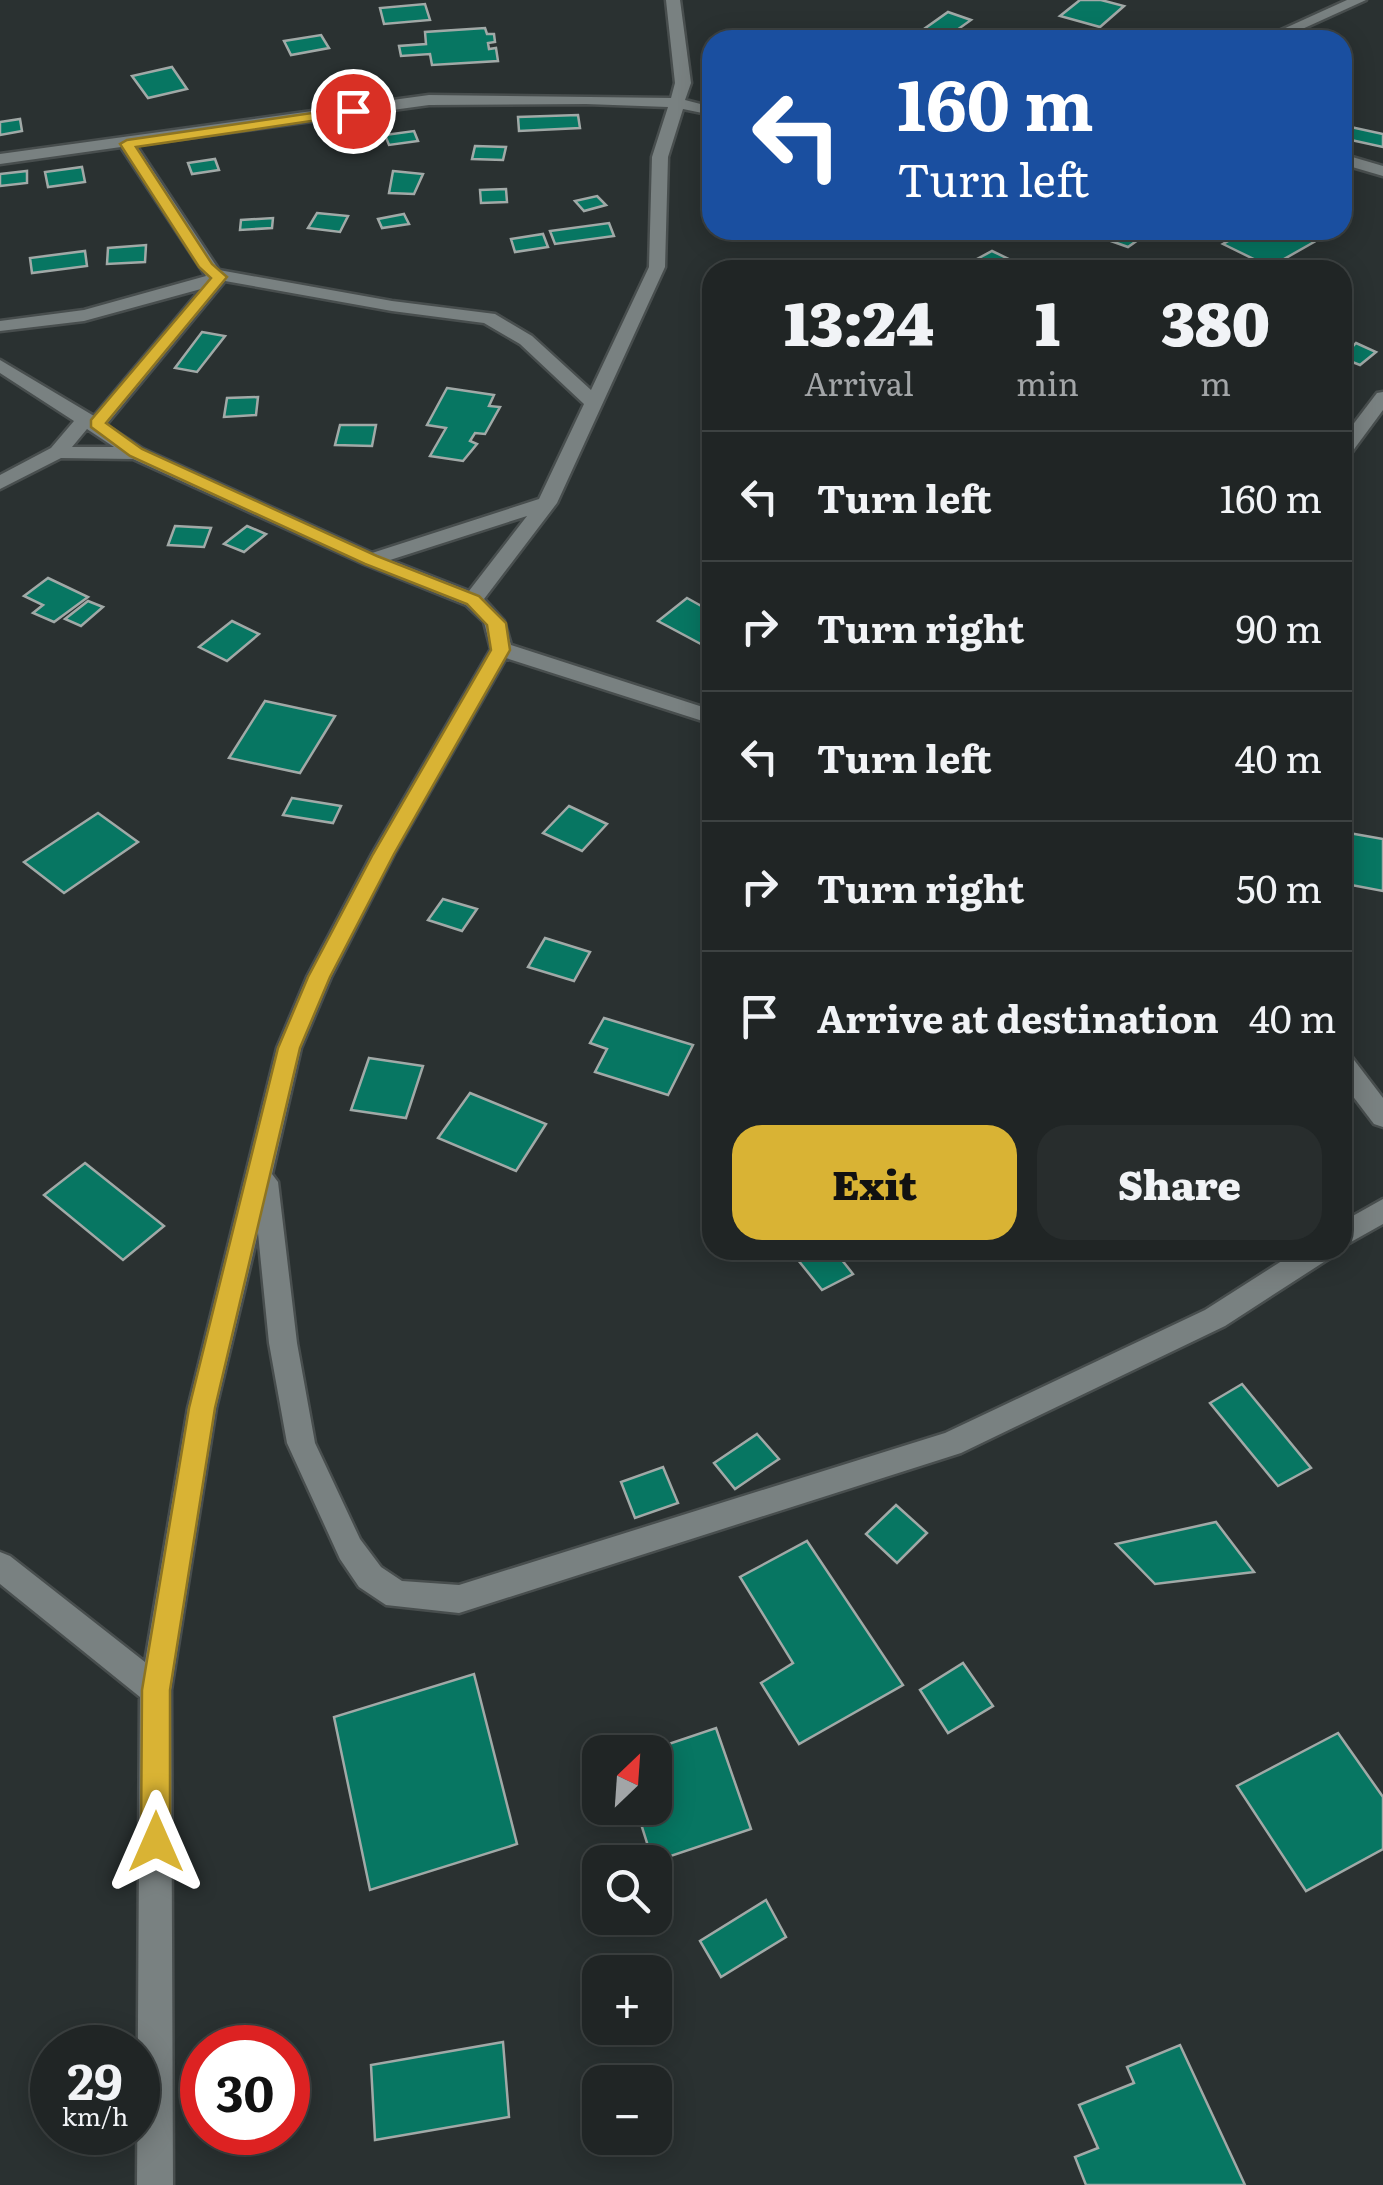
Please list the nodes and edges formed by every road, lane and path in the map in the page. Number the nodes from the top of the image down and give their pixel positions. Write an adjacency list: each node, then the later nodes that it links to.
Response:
1 (673, 0): 4 (street)
2 (1358, 0): 3 (street)
3 (1300, 30)
4 (676, 104): 5 (street); 6 (street); 14 (street)
5 (702, 109)
6 (127, 144): 7 (street); 10 (street)
7 (0, 159)
8 (1352, 162): 9 (street)
9 (1383, 172)
10 (220, 277): 11 (street); 14 (street); 15 (street)
11 (0, 326)
12 (0, 365): 15 (street)
13 (1383, 397): 16 (street)
14 (592, 401): 20 (street)
15 (91, 421): 17 (street); 18 (street)
16 (1352, 439)
17 (58, 452): 18 (street); 19 (street)
18 (136, 452): 21 (street)
19 (0, 483)
20 (548, 503): 21 (street); 22 (street)
21 (371, 560): 22 (street)
22 (473, 600): 23 (street)
23 (500, 650): 24 (street); 27 (street)
24 (702, 714)
25 (1352, 1076): 26 (street)
26 (1383, 1117)
27 (262, 1162): 30 (street); 32 (street)
28 (1383, 1210): 29 (street)
29 (1352, 1230)
30 (1305, 1260)
31 (0, 1566): 32 (street)
32 (156, 1690): 33 (street)
33 (155, 2185)

